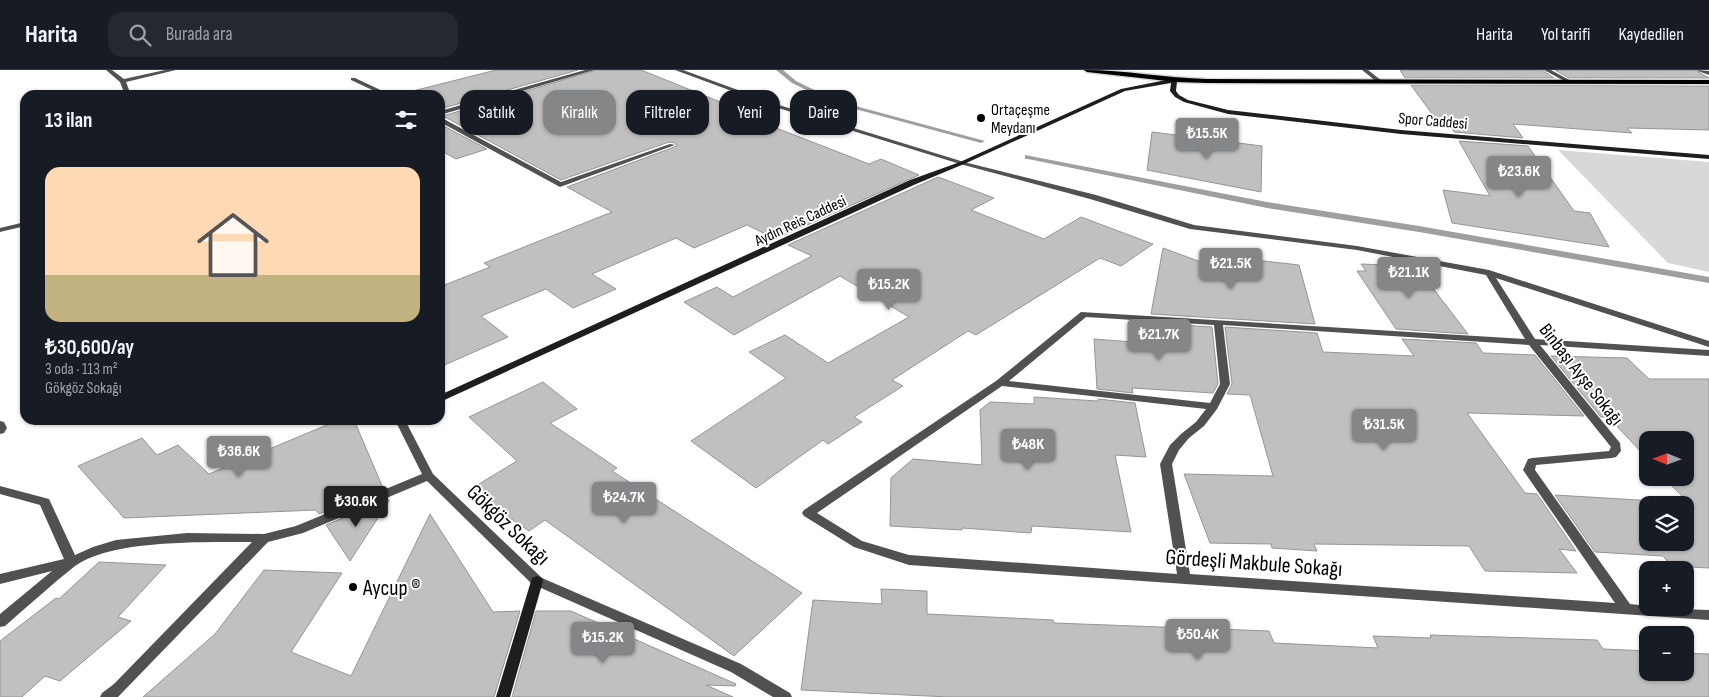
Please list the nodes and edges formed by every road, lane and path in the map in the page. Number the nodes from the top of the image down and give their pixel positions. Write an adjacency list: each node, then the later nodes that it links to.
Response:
1 (109, 70): 12 (street)
2 (173, 70): 12 (street)
3 (591, 70): 18 (street)
4 (678, 70): 22 (street)
5 (1087, 70): 11 (main road)
6 (1365, 70): 13 (street)
7 (1547, 70): 14 (street)
8 (1700, 70): 9 (street)
9 (1709, 73)
10 (353, 79): 17 (street)
11 (1176, 80): 13 (main road); 21 (street, Spor Caddesi); 22 (street, Aydın Reis Caddesi)
12 (123, 81): 16 (street)
13 (1378, 81): 14 (main road)
14 (1570, 82): 15 (main road)
15 (1709, 82)
16 (126, 90)
17 (377, 90)
18 (445, 113)
19 (445, 122): 20 (street)
20 (672, 145)
21 (1709, 157)
22 (962, 163): 25 (street); 31 (street, Aydın Reis Caddesi)
23 (20, 225): 24 (street)
24 (0, 230)
25 (1489, 273): 27 (street, Binbaşı Ayşe Sokağı); 28 (street)
26 (1218, 322): 27 (street); 30 (street); 32 (street)
27 (1532, 342): 29 (street); 43 (street, Binbaşı Ayşe Sokağı)
28 (1709, 344)
29 (1709, 353)
30 (1000, 383): 32 (street); 41 (street, Gördeşli Makbule Sokağı)
31 (445, 397)
32 (1213, 407): 41 (street)
33 (0, 424): 35 (street)
34 (403, 425): 36 (street, Gökgöz Sokağı)
35 (0, 431)
36 (429, 476): 38 (street); 42 (street, Gökgöz Sokağı)
37 (0, 490): 39 (street)
38 (264, 538): 39 (street); 46 (street)
39 (72, 562): 40 (street); 45 (street)
40 (0, 579)
41 (1184, 579): 43 (street, Gördeşli Makbule Sokağı)
42 (536, 581): 47 (street); 48 (street, Gökgöz Sokağı)
43 (1626, 609): 44 (street, Gördeşli Makbule Sokağı)
44 (1709, 615)
45 (0, 622)
46 (107, 697)
47 (504, 697)
48 (785, 697)

